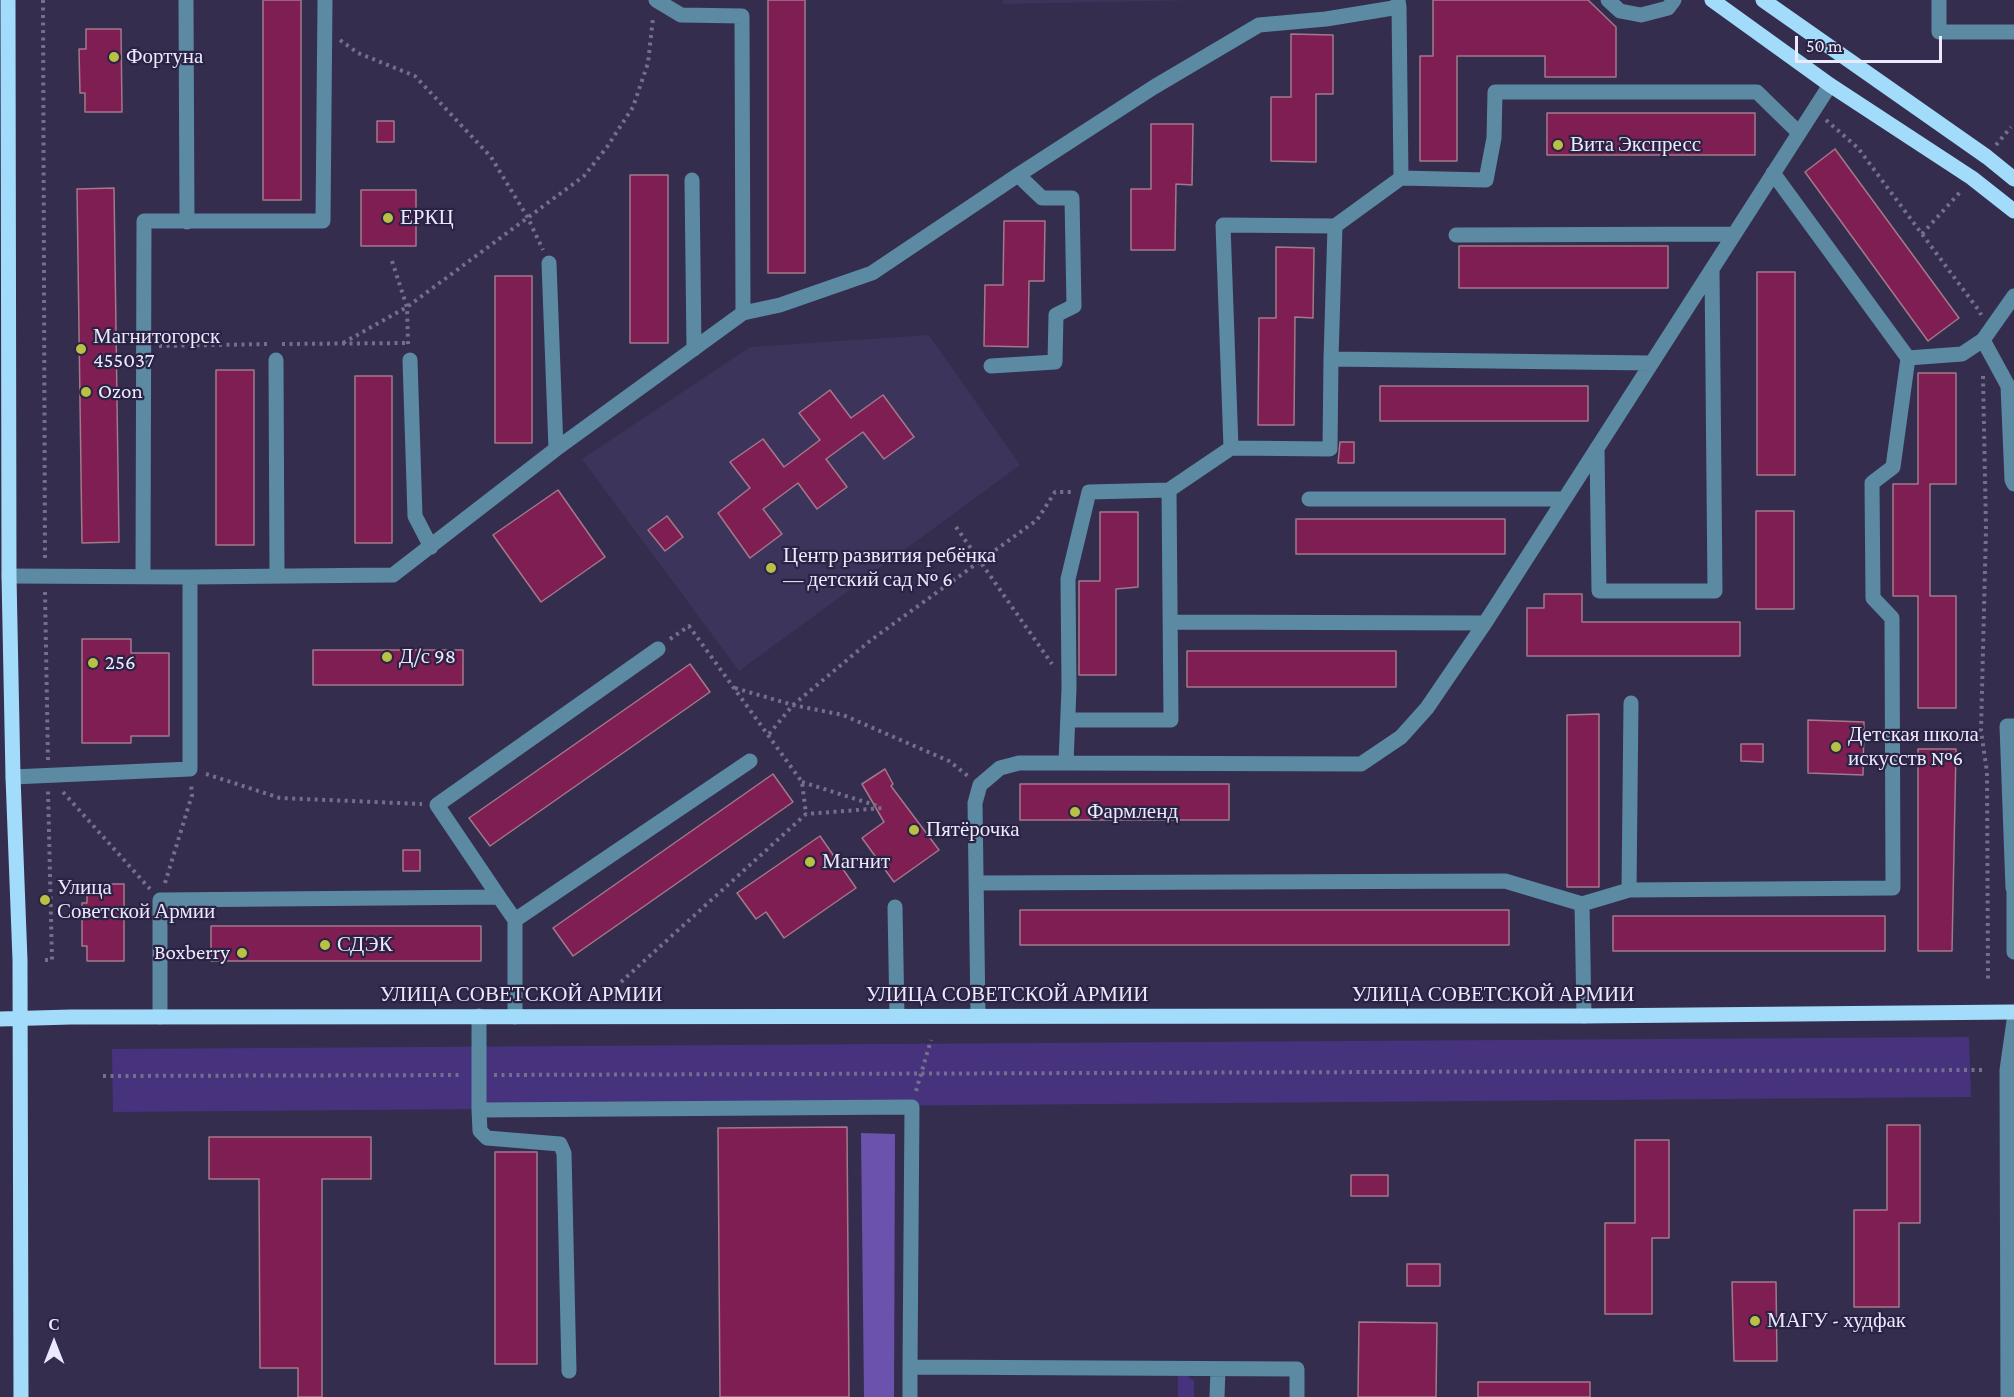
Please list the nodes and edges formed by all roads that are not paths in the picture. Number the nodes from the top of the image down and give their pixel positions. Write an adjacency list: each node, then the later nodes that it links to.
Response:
1 (8, 0): 45 (main road)
2 (186, 0): 20 (lane)
3 (325, 0): 20 (lane)
4 (656, 0): 27 (lane)
5 (1608, 0): 6 (lane)
6 (1674, 0)
7 (1712, 0): 12 (main road)
8 (1763, 0): 17 (main road)
9 (1939, 0): 11 (lane)
10 (1398, 3): 15 (lane); 16 (lane)
11 (2014, 32)
12 (1830, 85): 13 (lane); 19 (main road)
13 (1799, 133): 14 (lane); 16 (lane)
14 (1773, 173): 22 (lane); 30 (lane)
15 (1018, 175): 27 (lane); 35 (lane)
16 (1401, 178): 21 (lane)
17 (2014, 178)
18 (692, 180): 29 (lane)
19 (2014, 212)
20 (187, 222): 46 (lane)
21 (1335, 226): 31 (lane); 36 (lane)
22 (1734, 234): 23 (lane); 25 (lane)
23 (1456, 235)
24 (549, 263): 38 (lane)
25 (1712, 269): 34 (lane); 37 (lane)
26 (2014, 296): 28 (lane)
27 (743, 313): 29 (lane)
28 (1983, 340): 30 (lane); 39 (lane)
29 (694, 349): 38 (lane)
30 (1908, 358): 59 (lane)
31 (1331, 359): 34 (lane); 36 (lane)
32 (276, 360): 44 (lane)
33 (410, 360): 43 (lane)
34 (1651, 363): 37 (lane)
35 (991, 366)
36 (1231, 448): 40 (lane)
37 (1597, 448): 42 (lane)
38 (556, 449): 43 (lane)
39 (2014, 483)
40 (1169, 490): 48 (lane); 52 (lane)
41 (1309, 499): 42 (lane)
42 (1564, 499): 49 (lane)
43 (431, 547): 44 (lane)
44 (277, 575): 47 (lane)
45 (9, 576): 46 (lane); 56 (main road)
46 (143, 576): 47 (lane)
47 (190, 577): 56 (lane)
48 (1171, 622): 49 (lane); 52 (lane)
49 (1485, 623): 55 (lane)
50 (658, 649): 60 (lane)
51 (1631, 703): 59 (lane)
52 (1069, 720): 55 (lane)
53 (2014, 726): 58 (lane)
54 (750, 761): 63 (lane)
55 (1066, 763): 57 (lane)
56 (13, 777): 72 (main road)
57 (977, 883): 61 (lane); 68 (lane)
58 (2013, 888): 64 (lane)
59 (1629, 890): 61 (lane)
60 (499, 897): 63 (lane); 70 (lane)
61 (1582, 904): 69 (lane)
62 (895, 907): 67 (lane)
63 (514, 920): 71 (lane)
64 (2014, 952)
65 (2014, 1012): 69 (main road, УЛИЦА СОВЕТСКОЙ АРМИИ)
66 (479, 1016): 70 (main road, УЛИЦА СОВЕТСКОЙ АРМИИ); 71 (main road, УЛИЦА СОВЕТСКОЙ АРМИИ); 75 (lane)
67 (897, 1016): 68 (main road, УЛИЦА СОВЕТСКОЙ АРМИИ); 71 (main road, УЛИЦА СОВЕТСКОЙ АРМИИ)
68 (978, 1016): 69 (main road, УЛИЦА СОВЕТСКОЙ АРМИИ)
69 (1584, 1016)
70 (159, 1017): 72 (main road, УЛИЦА СОВЕТСКОЙ АРМИИ)
71 (514, 1017)
72 (20, 1018): 73 (main road, УЛИЦА СОВЕТСКОЙ АРМИИ); 79 (main road)
73 (0, 1019)
74 (2014, 1021): 83 (lane)
75 (480, 1110): 76 (lane); 78 (lane)
76 (910, 1367): 77 (lane); 80 (lane)
77 (1218, 1369): 81 (lane); 82 (lane)
78 (569, 1371)
79 (21, 1397)
80 (910, 1397)
81 (1217, 1397)
82 (1297, 1397)
83 (2008, 1397)

